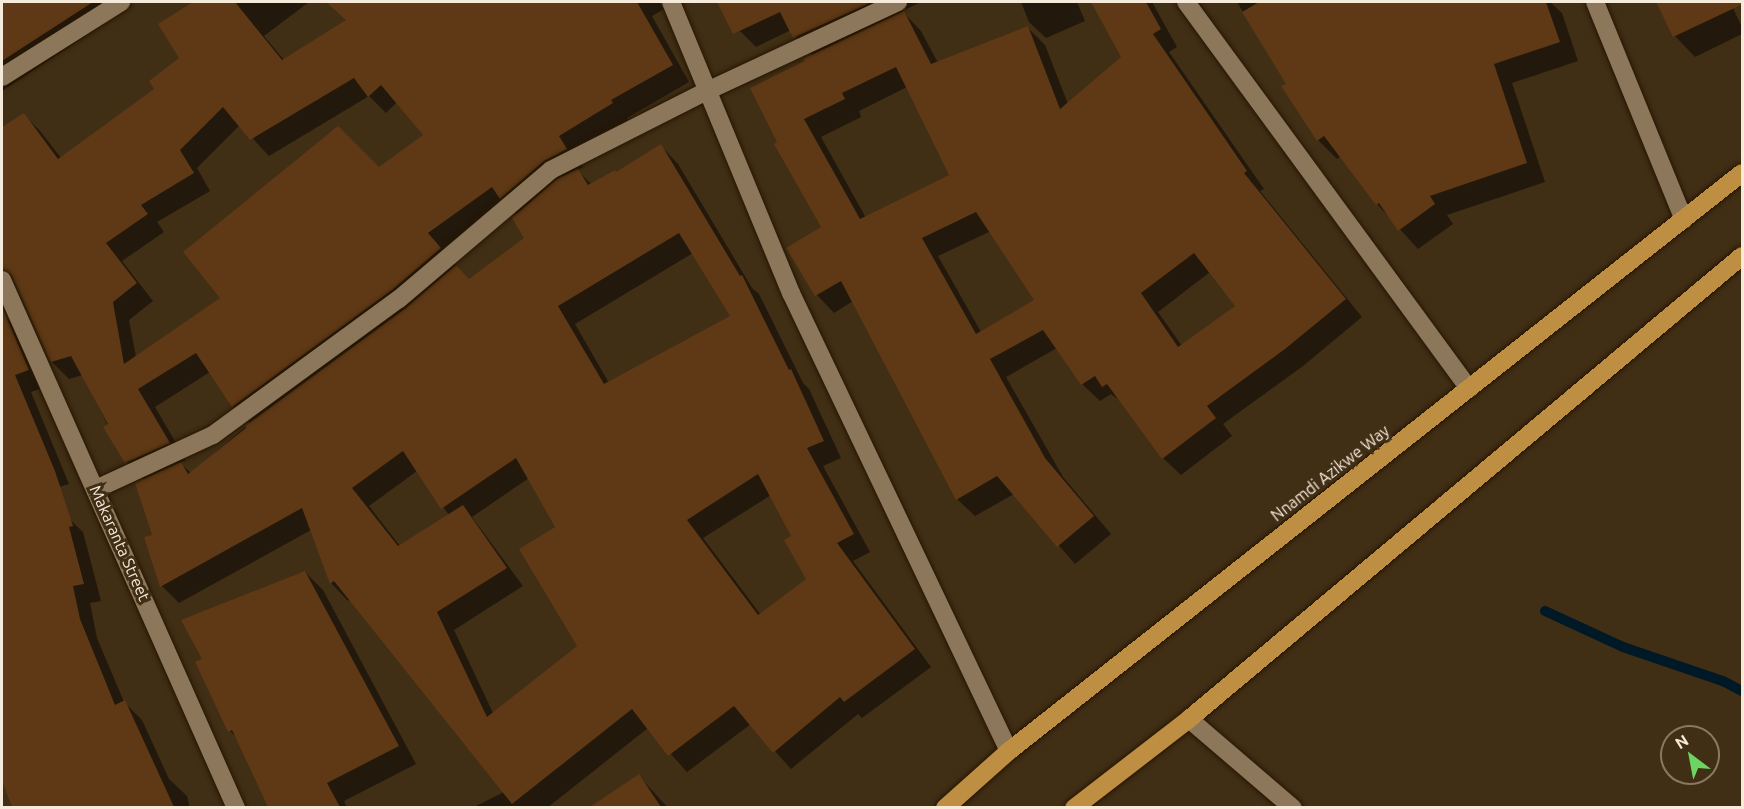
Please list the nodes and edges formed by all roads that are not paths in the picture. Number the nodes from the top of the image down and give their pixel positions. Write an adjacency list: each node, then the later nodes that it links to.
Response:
1 (121, 2): 6 (street)
2 (671, 2): 7 (street)
3 (898, 2): 7 (street)
4 (1186, 2): 12 (street)
5 (1594, 2): 9 (street)
6 (2, 77)
7 (707, 91): 13 (street); 15 (street)
8 (1743, 173): 9 (highway, Nnamdi Azikwe Way)
9 (1684, 220): 12 (highway, Nnamdi Azikwe Way)
10 (1743, 256): 14 (highway)
11 (2, 280): 13 (street, Makaranta Street)
12 (1468, 388): 15 (highway, Nnamdi Azikwe Way)
13 (96, 489): 16 (street, Makaranta Street)
14 (1189, 719): 18 (highway); 19 (street)
15 (1009, 751): 17 (highway, Nnamdi Azikwe Way)
16 (236, 807)
17 (945, 807)
18 (1074, 807)
19 (1293, 807)

